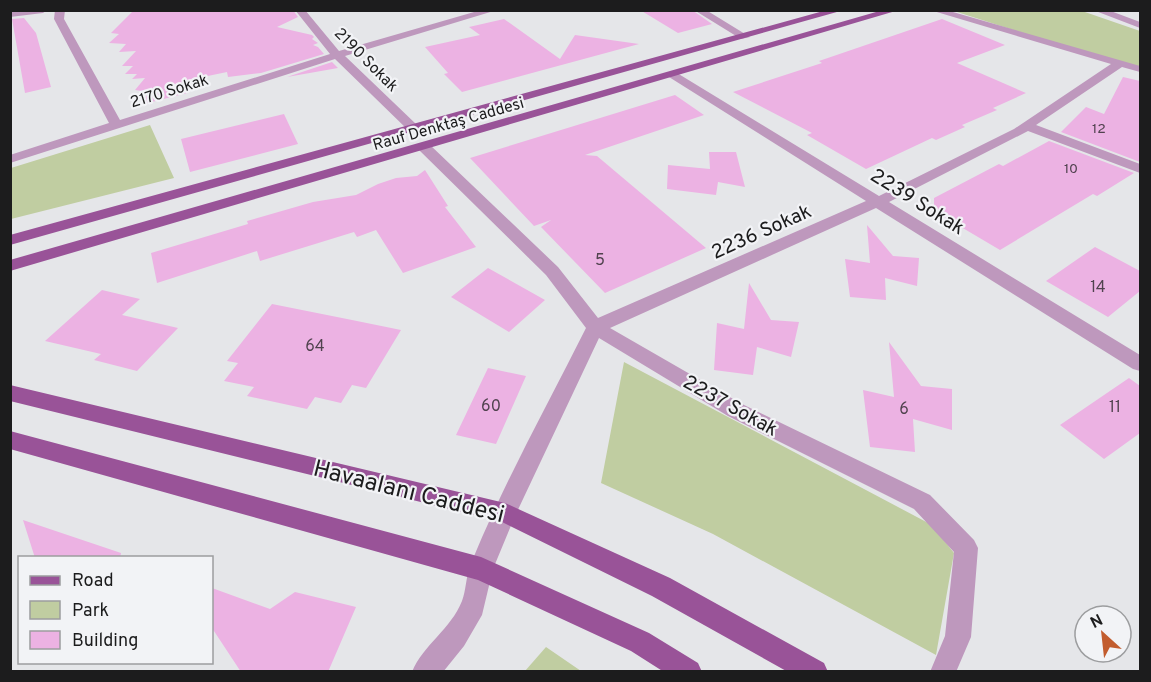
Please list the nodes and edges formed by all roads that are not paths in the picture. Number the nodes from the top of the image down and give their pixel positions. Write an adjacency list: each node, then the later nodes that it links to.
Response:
1 (43, 10): 10 (street)
2 (60, 10): 17 (street)
3 (299, 10): 13 (street, 2190 Sokak)
4 (493, 10): 13 (street, 2170 Sokak)
5 (698, 10): 12 (street)
6 (840, 10): 12 (main road, Rauf Denktaş Caddesi)
7 (896, 10): 16 (main road, Rauf Denktaş Caddesi)
8 (934, 10): 14 (street)
9 (1097, 10): 11 (street)
10 (10, 14)
11 (1140, 25)
12 (745, 37): 19 (main road, Rauf Denktaş Caddesi)
13 (338, 55): 17 (street, 2170 Sokak); 19 (street, 2190 Sokak)
14 (1119, 64): 15 (street); 18 (street, 2236 Sokak)
15 (1140, 69)
16 (673, 75): 20 (main road, Rauf Denktaş Caddesi); 23 (street, 2239 Sokak)
17 (116, 124): 21 (street, 2170 Sokak)
18 (1027, 126): 22 (street); 23 (street, 2236 Sokak)
19 (413, 128): 24 (main road, Rauf Denktaş Caddesi)
20 (424, 147): 25 (main road, Rauf Denktaş Caddesi); 26 (street, 2237 Sokak)
21 (10, 159)
22 (1140, 169)
23 (879, 201): 26 (street, 2236 Sokak); 27 (street, 2239 Sokak)
24 (10, 240)
25 (10, 266)
26 (595, 327): 30 (street); 35 (street, 2237 Sokak)
27 (1140, 364)
28 (10, 393): 30 (main road, Havaalanı Caddesi)
29 (10, 440): 31 (main road)
30 (505, 513): 31 (street); 34 (main road, Havaalanı Caddesi)
31 (481, 569): 32 (street); 33 (main road)
32 (425, 672)
33 (690, 672)
34 (815, 672)
35 (943, 672)

